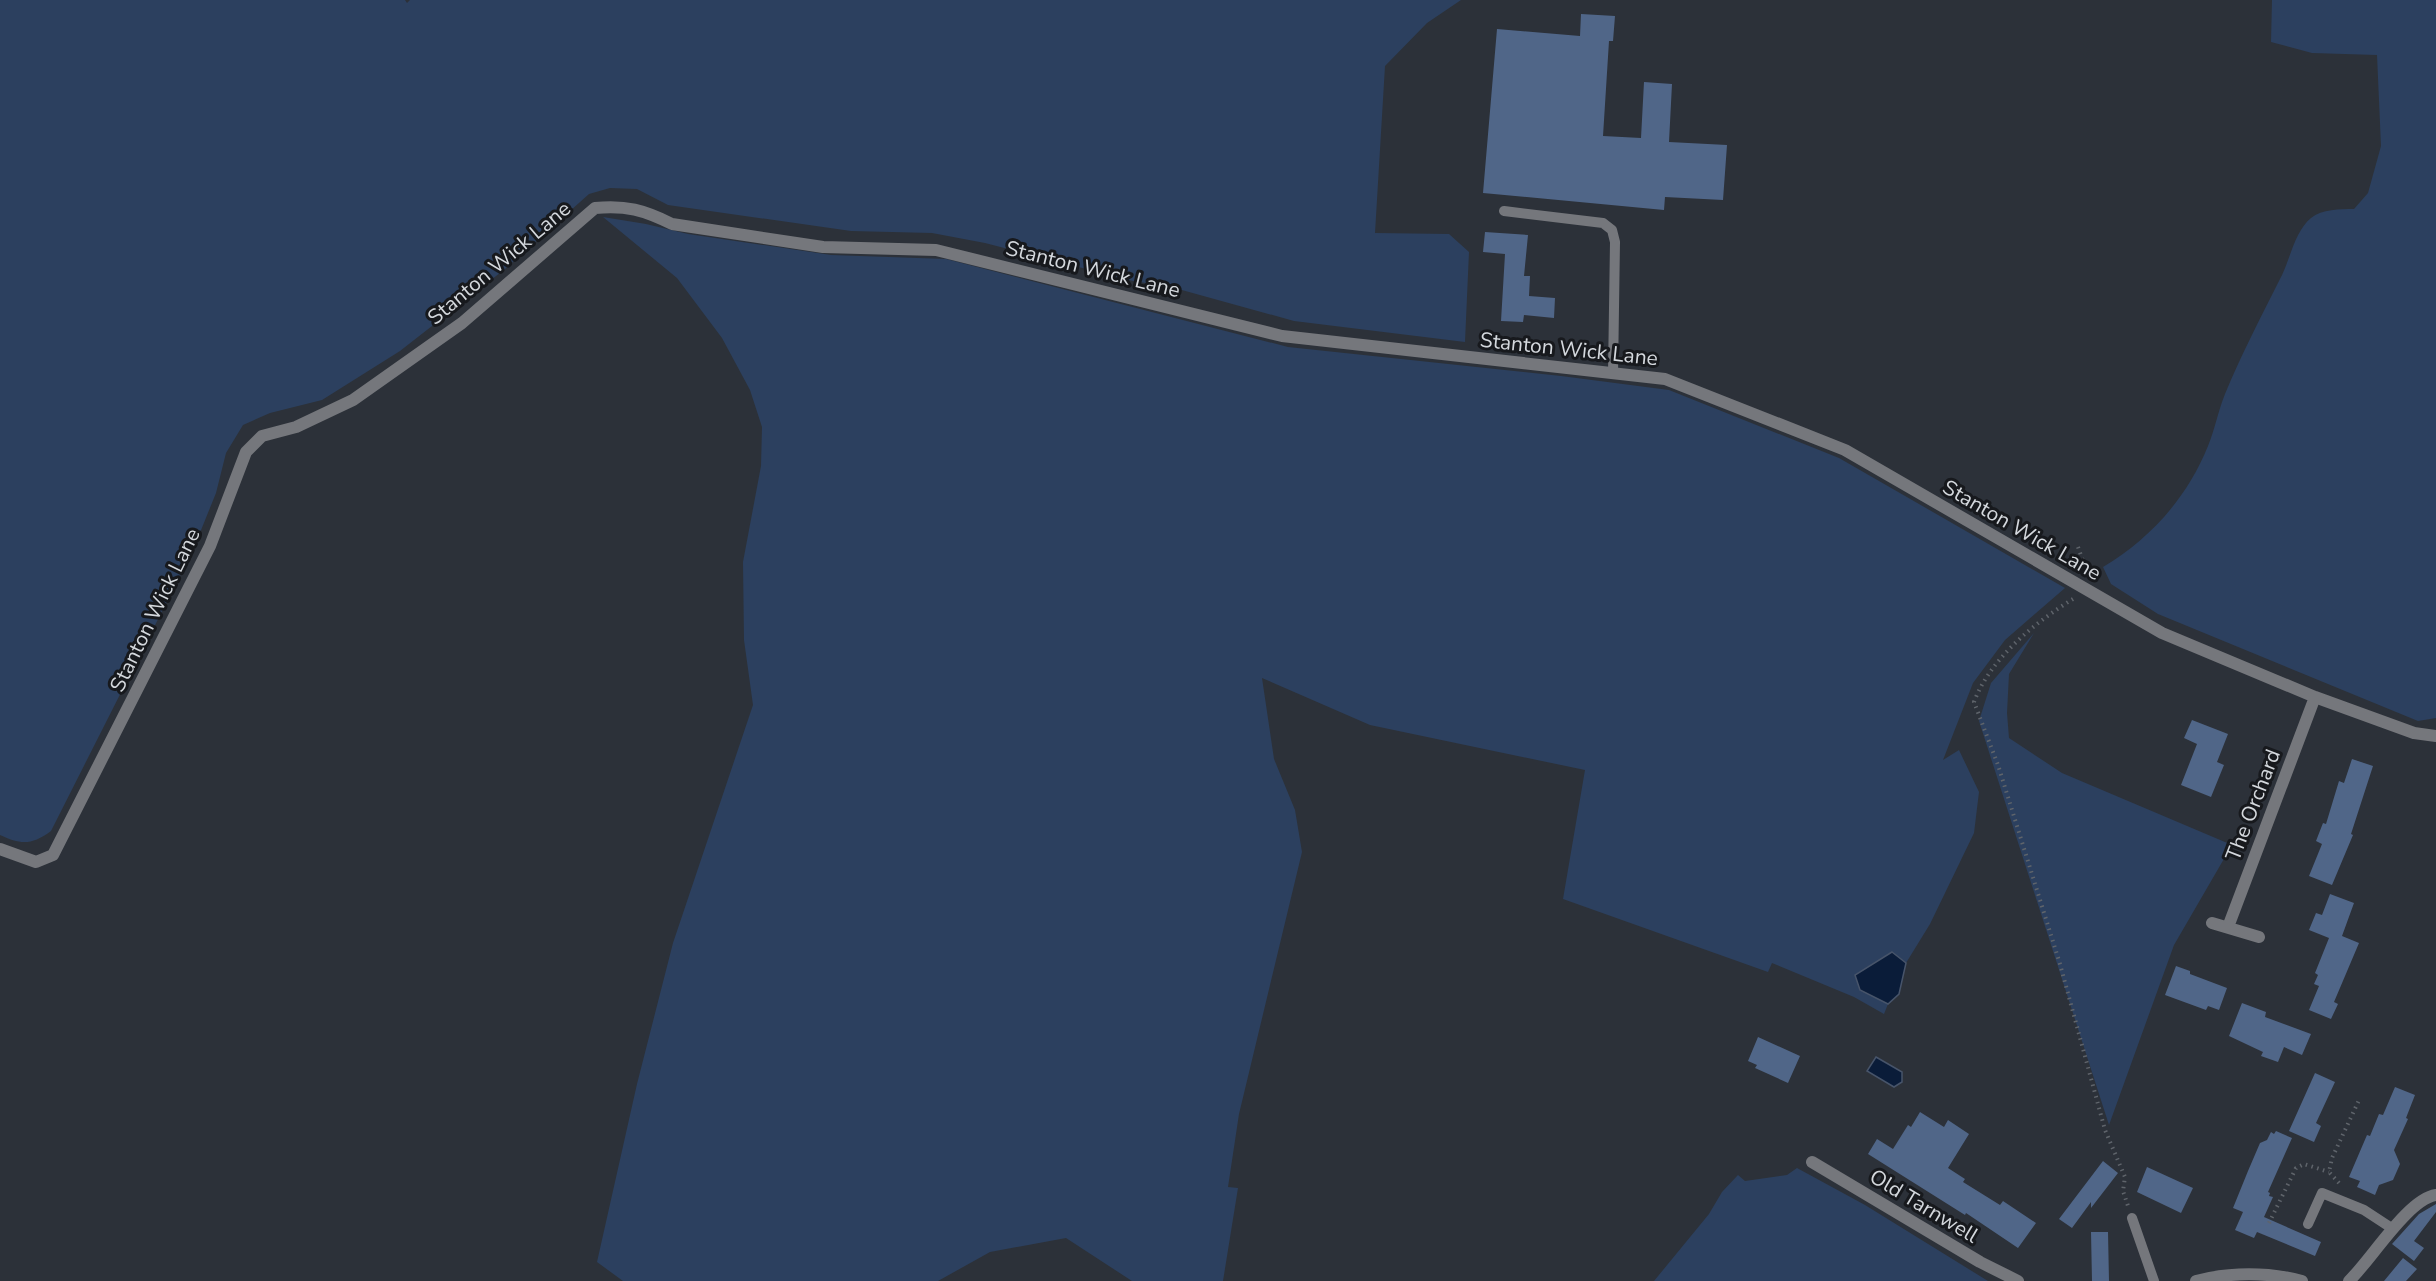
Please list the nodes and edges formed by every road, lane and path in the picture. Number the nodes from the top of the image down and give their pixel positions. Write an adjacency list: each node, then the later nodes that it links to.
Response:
1 (1504, 211): 2 (lane)
2 (1613, 374): 3 (street, Stanton Wick Lane); 6 (street, Stanton Wick Lane)
3 (2089, 591): 4 (street, Stanton Wick Lane); 15 (path)
4 (2315, 697): 5 (street, Stanton Wick Lane); 8 (street, The Orchard)
5 (2436, 736)
6 (0, 849)
7 (2212, 923): 8 (street)
8 (2228, 927): 9 (street)
9 (2259, 937)
10 (2360, 1098): 12 (path)
11 (1812, 1162): 19 (street, Old Tarnwell)
12 (2330, 1172): 13 (path); 16 (path)
13 (2343, 1187)
14 (2436, 1195): 18 (street)
15 (2132, 1218): 20 (lane)
16 (2269, 1223)
17 (2308, 1224): 18 (lane)
18 (2393, 1229): 23 (street)
19 (2018, 1281)
20 (2154, 1281)
21 (2196, 1281): 22 (street)
22 (2302, 1281)
23 (2349, 1281)

